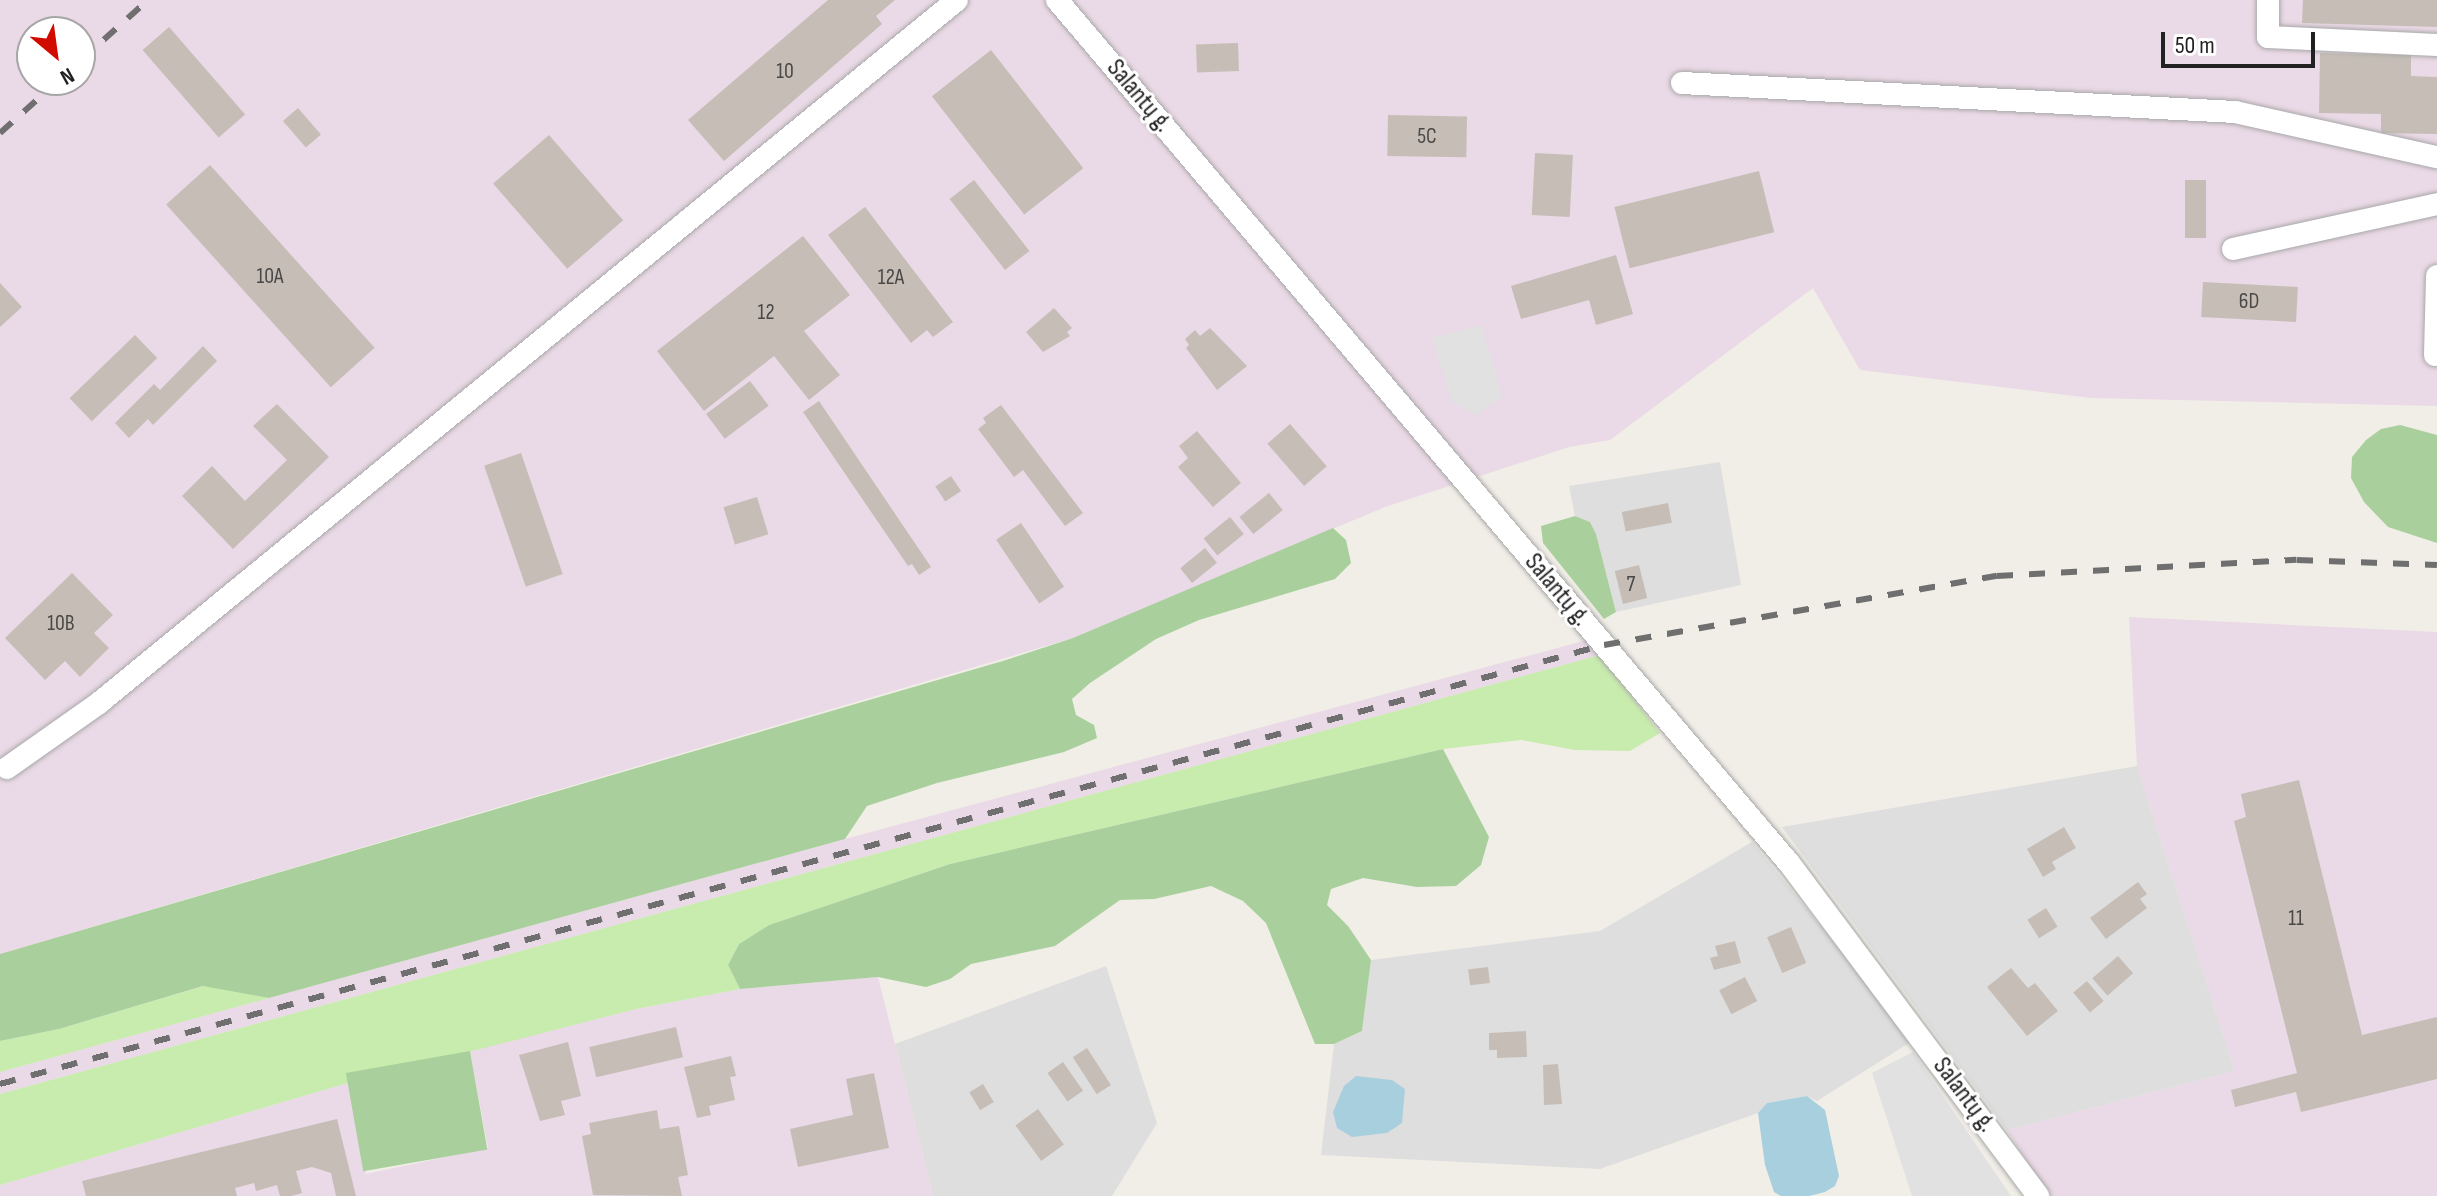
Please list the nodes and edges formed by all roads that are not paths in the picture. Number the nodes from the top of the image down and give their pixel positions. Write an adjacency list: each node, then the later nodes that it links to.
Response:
1 (957, 0): 11 (street)
2 (1057, 0): 12 (street, Salantų g.)
3 (2268, 0): 4 (street)
4 (2437, 45)
5 (1682, 83): 6 (street)
6 (2437, 157)
7 (2437, 204): 8 (street)
8 (2233, 249)
9 (2437, 276): 10 (street)
10 (2435, 355)
11 (7, 768)
12 (2038, 1196)

